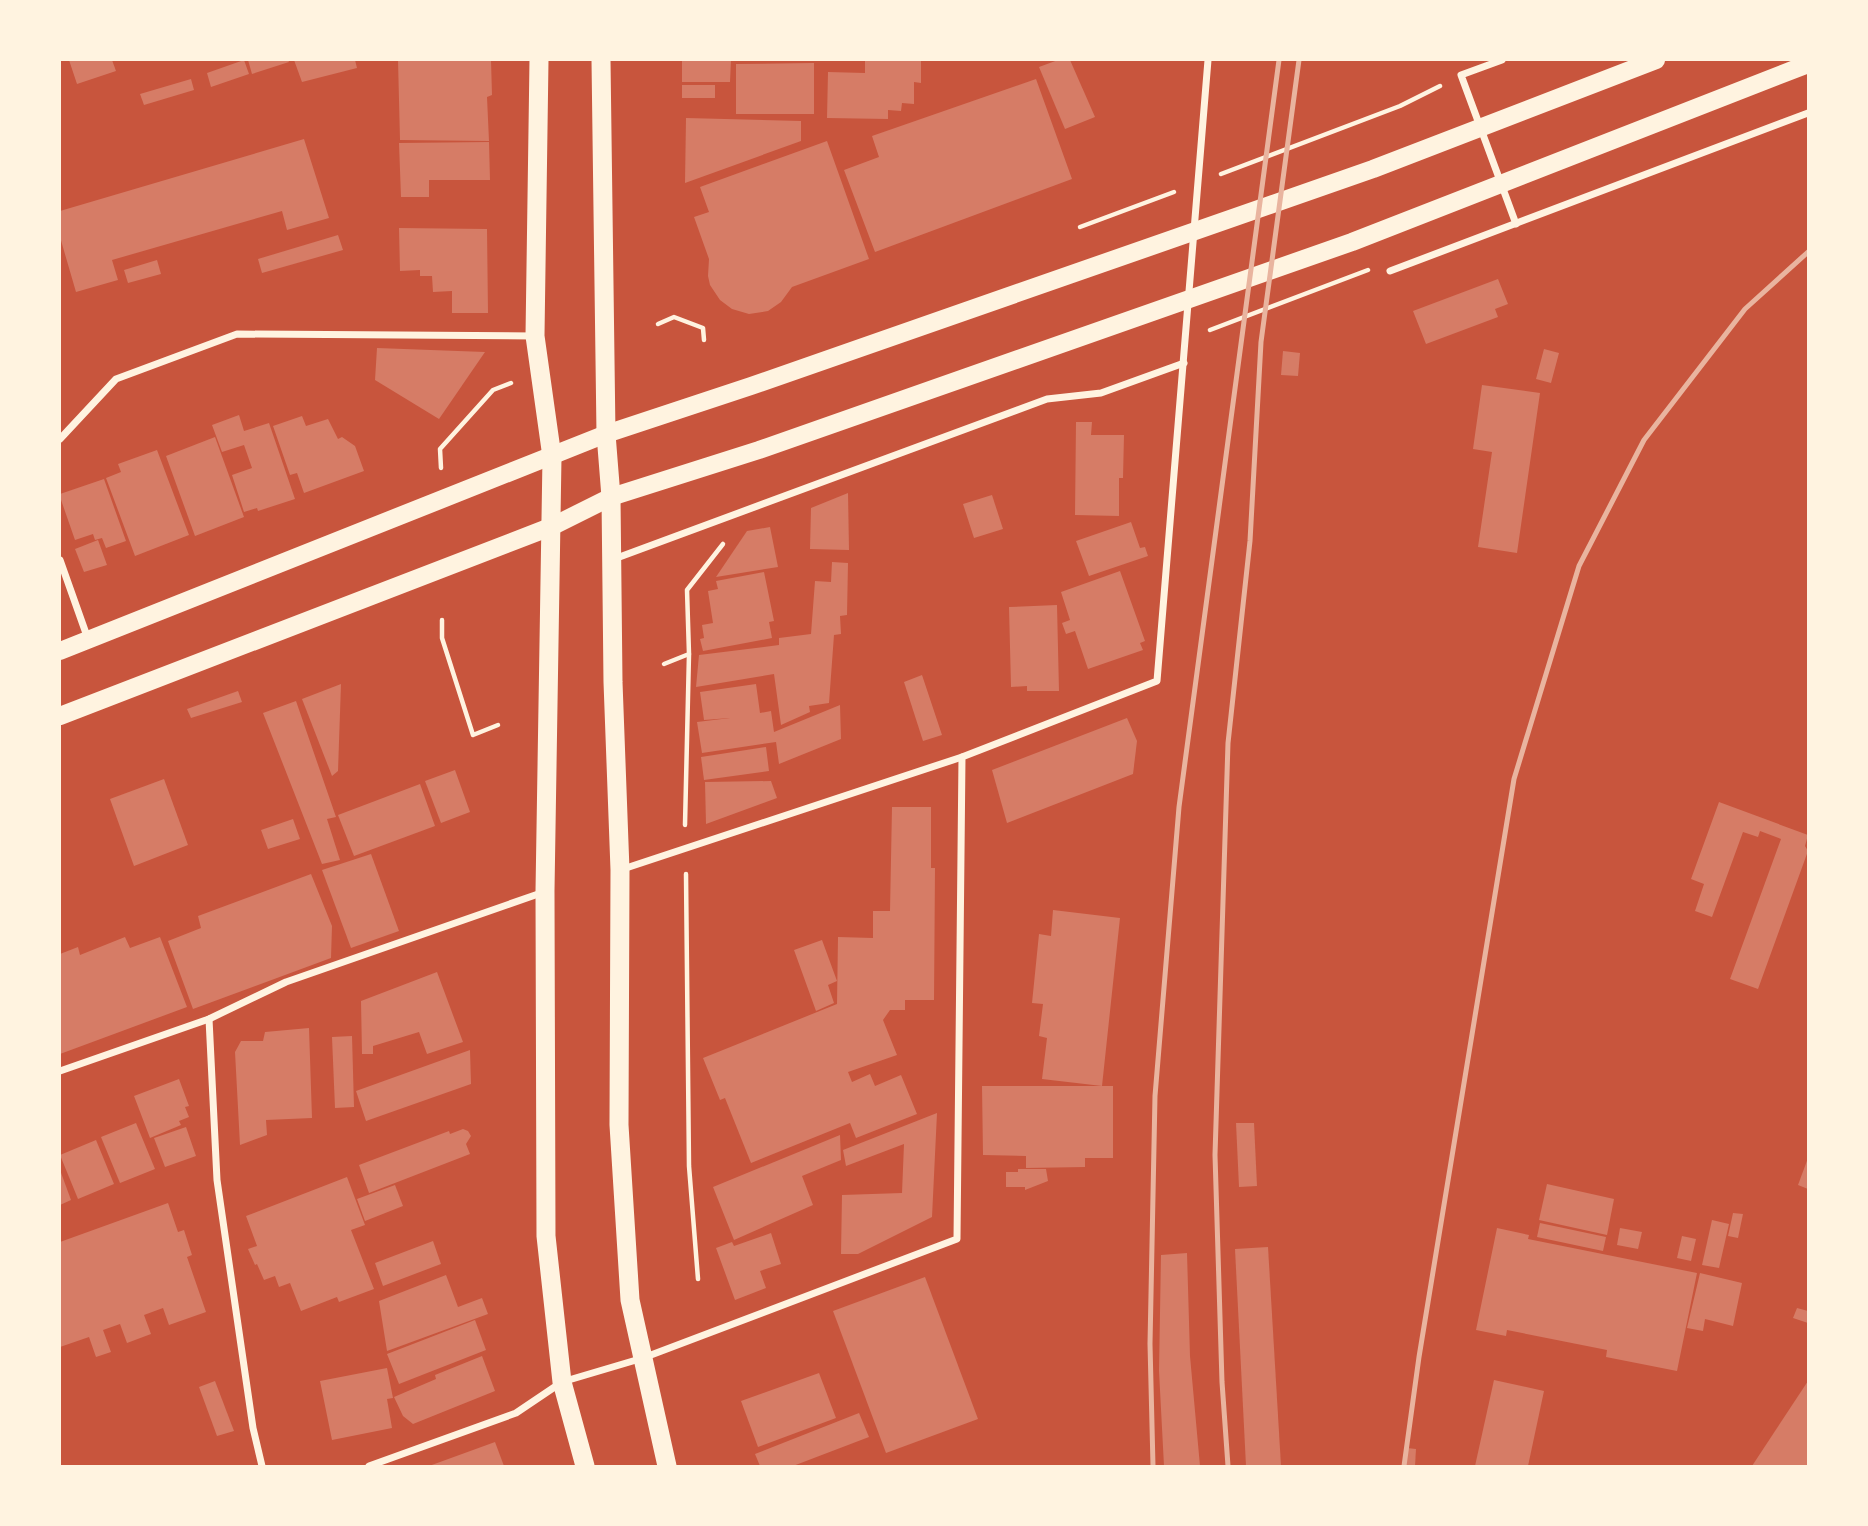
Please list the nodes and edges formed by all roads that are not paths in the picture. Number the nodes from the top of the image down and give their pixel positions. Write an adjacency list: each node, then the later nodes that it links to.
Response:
1 (539, 60): 10 (highway)
2 (601, 60): 12 (highway)
3 (1209, 60): 11 (street)
4 (1502, 60): 8 (street)
5 (1656, 60): 12 (main road)
6 (1808, 64): 15 (main road)
7 (1808, 113): 8 (street)
8 (1516, 224): 9 (street)
9 (1390, 271)
10 (535, 336): 13 (street); 14 (highway)
11 (1184, 363): 18 (street); 22 (street)
12 (606, 434): 14 (main road); 15 (highway)
13 (60, 439)
14 (552, 457): 16 (highway); 19 (main road)
15 (611, 497): 16 (main road); 18 (highway)
16 (552, 526): 21 (main road); 24 (highway)
17 (60, 560): 19 (street)
18 (612, 560): 23 (highway)
19 (89, 639): 20 (main road)
20 (60, 651)
21 (60, 716)
22 (962, 757): 23 (street); 27 (street)
23 (620, 870): 27 (highway)
24 (545, 891): 25 (street); 28 (highway)
25 (209, 1019): 26 (street); 29 (street)
26 (60, 1071)
27 (643, 1358): 28 (street); 32 (highway)
28 (562, 1382): 30 (street); 31 (highway)
29 (262, 1466)
30 (369, 1466)
31 (586, 1466)
32 (667, 1466)

